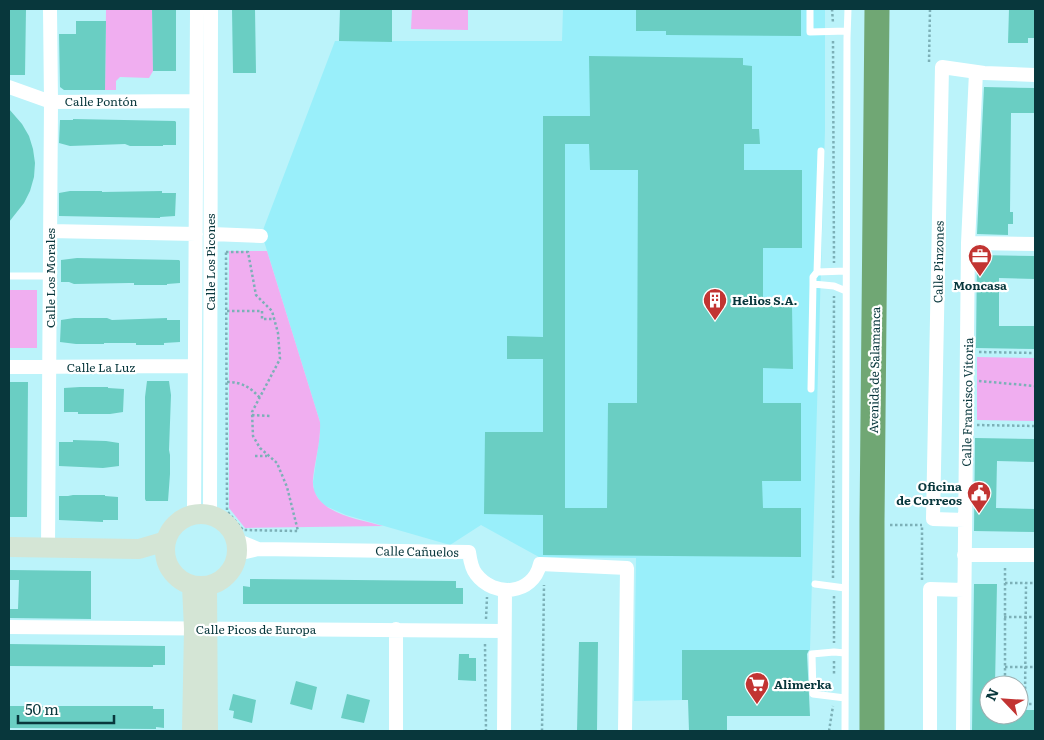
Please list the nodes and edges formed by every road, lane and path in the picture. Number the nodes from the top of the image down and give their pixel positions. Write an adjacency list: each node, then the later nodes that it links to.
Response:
1 (50, 9): 15 (street, Calle Los Morales)
2 (197, 9): 14 (street, Calle Los Picones)
3 (211, 9): 19 (street, Calle Los Picones)
4 (810, 9): 10 (lane)
5 (832, 9): 10 (path)
6 (848, 9): 9 (lane)
7 (859, 9): 94 (highway, Avenida de Salamanca)
8 (877, 9): 95 (highway, Avenida de Salamanca)
9 (847, 31): 10 (lane); 23 (lane)
10 (833, 32): 25 (path)
11 (976, 72): 12 (street, Calle Pinzones); 21 (street, Calle Francisco Vitoria); 50 (street, Calle Pinzones)
12 (1035, 75)
13 (9, 87): 15 (street, Calle Pontón)
14 (196, 101): 15 (street, Calle Pontón); 18 (street, Calle Los Picones)
15 (52, 102): 17 (street, Calle Los Morales)
16 (821, 151): 24 (lane)
17 (50, 231): 18 (street); 27 (street, Calle Los Morales)
18 (196, 234): 35 (street, Calle Los Picones)
19 (211, 234): 20 (street); 49 (street, Calle Los Picones)
20 (260, 236)
21 (968, 243): 22 (street); 33 (street, Calle Francisco Vitoria)
22 (1035, 244)
23 (846, 271): 25 (lane); 30 (lane)
24 (817, 272): 25 (lane); 28 (lane)
25 (834, 272)
26 (9, 276): 27 (lane)
27 (50, 276): 37 (street, Calle Los Morales)
28 (813, 284): 29 (lane); 41 (lane)
29 (834, 286): 30 (lane); 67 (path)
30 (846, 291): 68 (lane)
31 (227, 312): 32 (path); 32 (path); 39 (path)
32 (274, 319): 42 (path)
33 (968, 351): 34 (path); 38 (street, Calle Francisco Vitoria)
34 (1035, 353)
35 (194, 366): 37 (street, Calle La Luz); 49 (street, Calle Los Picones)
36 (9, 367): 37 (street, Calle La Luz)
37 (50, 367): 55 (street, Calle Los Morales)
38 (967, 379): 40 (path); 45 (street, Calle Francisco Vitoria)
39 (227, 382): 42 (path); 48 (path)
40 (1035, 386)
41 (811, 389)
42 (260, 398): 43 (path)
43 (252, 415): 44 (path); 48 (path)
44 (270, 416)
45 (966, 424): 46 (path); 50 (street, Calle Francisco Vitoria)
46 (1035, 426)
47 (255, 456): 48 (path)
48 (268, 456)
49 (202, 515): 54 (street); 56 (street)
50 (964, 520): 57 (street, Calle Francisco Vitoria)
51 (883, 525): 52 (path)
52 (931, 526)
53 (9, 547): 55 (street)
54 (237, 547): 66 (street); 70 (street, Calle Cañuelos)
55 (48, 548): 56 (street)
56 (166, 549): 66 (street)
57 (964, 555): 58 (street); 69 (street, Calle Francisco Vitoria)
58 (1035, 555)
59 (1005, 567): 62 (path)
60 (922, 582): 61 (path)
61 (930, 582)
62 (1005, 583): 63 (path); 71 (path)
63 (1026, 583): 64 (path); 72 (path)
64 (1035, 583)
65 (816, 584): 67 (lane)
66 (200, 586): 75 (street)
67 (834, 586): 68 (lane); 78 (path)
68 (845, 588): 79 (lane)
69 (964, 590): 96 (street); 97 (street, Calle Francisco Vitoria)
70 (505, 591): 77 (street); 91 (street)
71 (1004, 616): 72 (path); 80 (path)
72 (1026, 617): 73 (path); 81 (path)
73 (1035, 617)
74 (9, 627): 75 (street, Calle Picos de Europa)
75 (201, 629): 76 (street, Calle Picos de Europa); 87 (street); 88 (street)
76 (396, 629): 77 (street, Calle Picos de Europa); 89 (street)
77 (504, 631): 90 (street)
78 (834, 652): 79 (lane); 85 (path); 85 (lane)
79 (845, 653): 86 (lane)
80 (1005, 667): 81 (path); 83 (path)
81 (1025, 667): 82 (path); 84 (path)
82 (1035, 667)
83 (1005, 675)
84 (1025, 675)
85 (834, 697): 86 (lane); 92 (path)
86 (845, 698): 93 (lane)
87 (192, 731)
88 (208, 731)
89 (396, 731)
90 (504, 731)
91 (625, 731)
92 (829, 731)
93 (845, 731)
94 (857, 731)
95 (872, 731)
96 (930, 731)
97 (963, 731)

